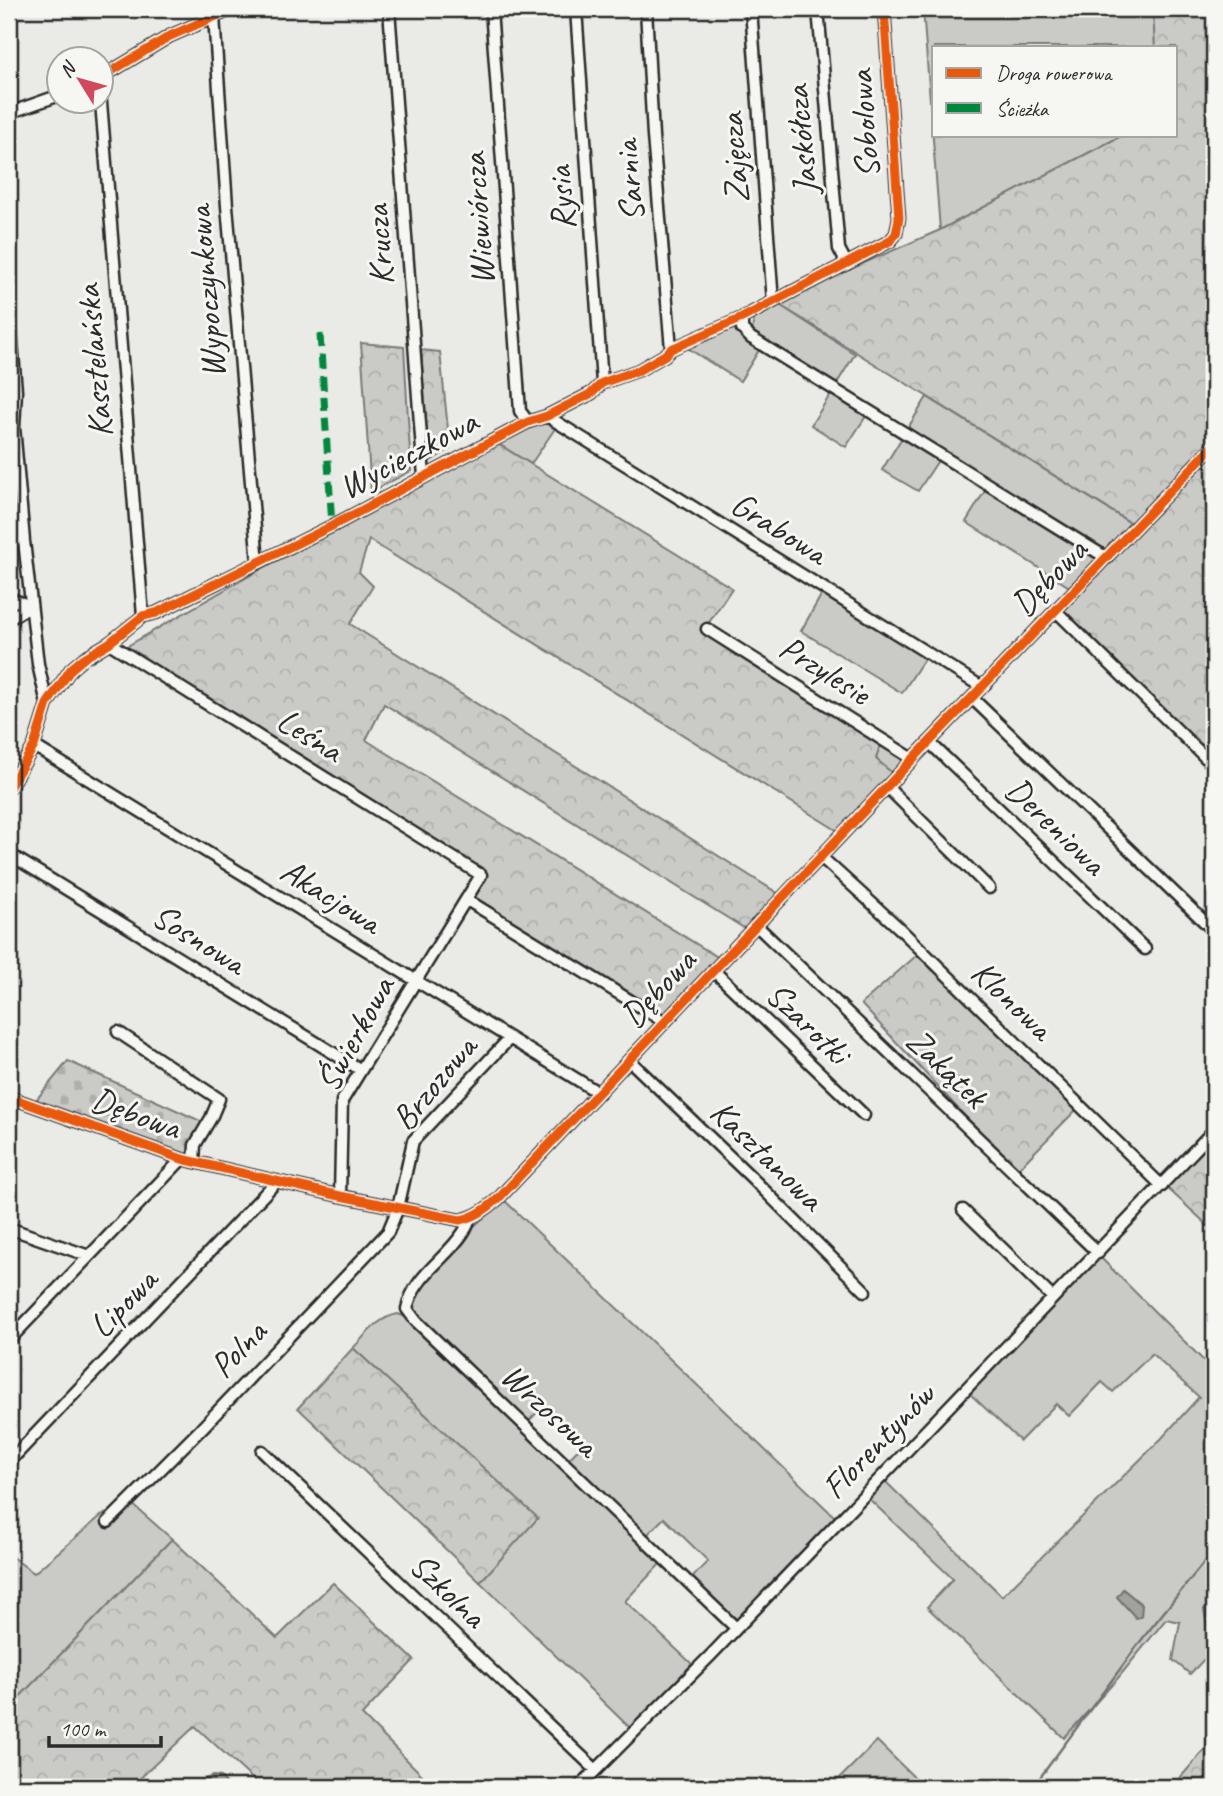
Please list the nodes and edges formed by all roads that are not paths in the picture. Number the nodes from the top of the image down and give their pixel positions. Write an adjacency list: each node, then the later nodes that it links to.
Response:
1 (232, 9): 9 (street)
2 (389, 9): 24 (street, Krucza)
3 (491, 9): 22 (street, Wiewiórcza)
4 (576, 9): 20 (street, Rysia)
5 (646, 9): 19 (street, Sarnia)
6 (751, 9): 16 (street, Zajęcza)
7 (818, 9): 15 (street, Jaskółcza)
8 (884, 9): 14 (street, Sobolowa)
9 (214, 16): 10 (street); 28 (street, Wypoczynkowa)
10 (116, 69)
11 (46, 100): 12 (street)
12 (9, 113)
13 (101, 116): 32 (street, Kasztelańska)
14 (896, 234): 15 (street, Wycieczkowa)
15 (847, 264): 16 (street, Wycieczkowa)
16 (773, 302): 18 (street, Wycieczkowa)
17 (9, 303): 26 (street)
18 (742, 318): 19 (street, Wycieczkowa); 27 (street)
19 (671, 349): 20 (street, Wycieczkowa)
20 (602, 383): 21 (street, Wycieczkowa)
21 (547, 416): 22 (street, Wycieczkowa); 36 (street, Grabowa)
22 (528, 422): 24 (street, Wycieczkowa)
23 (1214, 445): 27 (street, Dębowa)
24 (425, 477): 28 (street, Wycieczkowa)
25 (9, 537): 26 (street)
26 (24, 541): 30 (street)
27 (1107, 558): 31 (street, Dębowa)
28 (258, 563): 32 (street, Wycieczkowa)
29 (9, 598): 30 (street)
30 (30, 606): 33 (street); 38 (street)
31 (1056, 611): 36 (street, Dębowa); 42 (street)
32 (143, 616): 35 (street, Wycieczkowa)
33 (9, 619)
34 (707, 629): 41 (street, Przylesie)
35 (109, 643): 38 (street, Wycieczkowa); 47 (street, Leśna)
36 (982, 687): 37 (street, Dębowa)
37 (972, 698): 39 (street, Dębowa); 51 (street)
38 (47, 704): 40 (street, Wycieczkowa)
39 (929, 742): 41 (street, Dębowa); 52 (street, Dereniowa)
40 (34, 746): 44 (street, Wycieczkowa); 54 (street, Akacjowa)
41 (912, 759): 43 (street, Dębowa)
42 (1214, 766)
43 (887, 786): 46 (street, Dębowa); 48 (street)
44 (9, 788)
45 (9, 854): 59 (street, Sosnowa)
46 (821, 857): 50 (street, Dębowa); 67 (street, Klonowa)
47 (481, 875): 49 (street, Świerkowa)
48 (989, 888)
49 (467, 900): 54 (street, Świerkowa); 55 (street)
50 (756, 925): 53 (street, Dębowa); 73 (street, Zakątek)
51 (1214, 931)
52 (1145, 949)
53 (713, 971): 55 (street, Dębowa); 62 (street, Szarotki)
54 (416, 981): 57 (street, Akacjowa); 59 (street, Świerkowa)
55 (665, 1022): 58 (street, Dębowa)
56 (118, 1032): 65 (street)
57 (509, 1039): 60 (street, Akacjowa); 69 (street, Brzozowa)
58 (629, 1060): 60 (street, Dębowa); 75 (street, Kasztanowa)
59 (361, 1070): 68 (street, Świerkowa)
60 (598, 1093): 71 (street, Dębowa)
61 (9, 1097): 64 (street, Dębowa)
62 (864, 1115)
63 (1214, 1130): 67 (street, Florentynów)
64 (182, 1159): 65 (street, Dębowa); 74 (street)
65 (194, 1162): 66 (street, Dębowa)
66 (277, 1181): 68 (street, Dębowa); 79 (street, Lipowa)
67 (1162, 1186): 73 (street, Florentynów)
68 (340, 1196): 69 (street, Dębowa)
69 (398, 1208): 71 (street, Dębowa); 80 (street, Polna)
70 (963, 1210): 76 (street)
71 (470, 1218): 81 (street, Wrzosowa)
72 (9, 1228): 74 (street)
73 (1098, 1253): 76 (street, Florentynów)
74 (89, 1256): 77 (street)
75 (865, 1291)
76 (1053, 1298): 81 (street, Florentynów)
77 (9, 1340)
78 (262, 1451): 82 (street, Szkolna)
79 (9, 1462)
80 (108, 1522)
81 (736, 1628): 82 (street, Florentynów)
82 (596, 1770): 83 (street, Florentynów)
83 (579, 1787)

